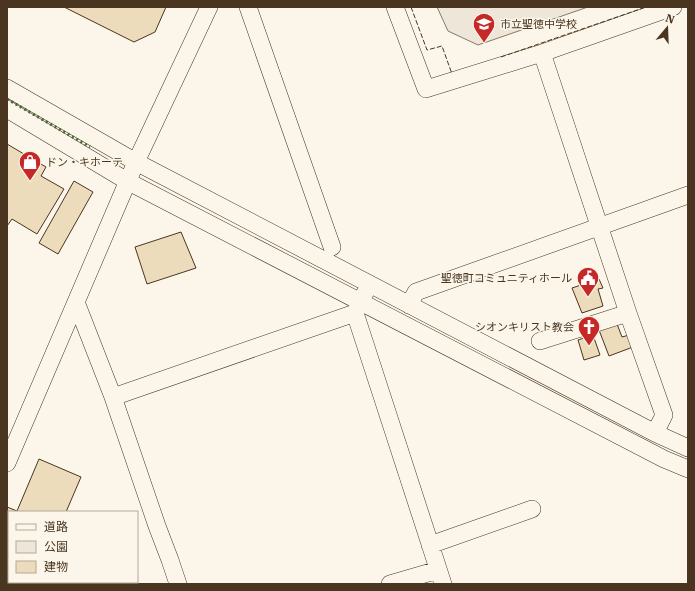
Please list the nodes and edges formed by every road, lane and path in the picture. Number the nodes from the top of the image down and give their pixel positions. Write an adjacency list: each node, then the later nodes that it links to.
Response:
1 (209, 7): 8 (street)
2 (248, 7): 12 (street)
3 (395, 7): 5 (street)
4 (673, 7): 5 (street)
5 (542, 53): 11 (street)
6 (7, 88): 8 (street)
7 (7, 109): 9 (street)
8 (136, 162): 9 (street); 13 (street)
9 (127, 181): 14 (street); 16 (street)
10 (688, 196): 11 (street)
11 (599, 228): 15 (street); 17 (street)
12 (332, 247)
13 (369, 284): 15 (street); 16 (street)
14 (76, 302): 19 (street); 22 (street)
15 (409, 304): 20 (street)
16 (358, 308): 19 (street); 23 (street); 25 (street)
17 (628, 313): 18 (street); 20 (street)
18 (540, 341)
19 (113, 397): 27 (street)
20 (655, 433): 21 (street)
21 (688, 448)
22 (7, 463)
23 (688, 469)
24 (532, 509): 25 (street)
25 (430, 545): 26 (street)
26 (440, 577): 28 (street)
27 (178, 584)
28 (390, 584)

